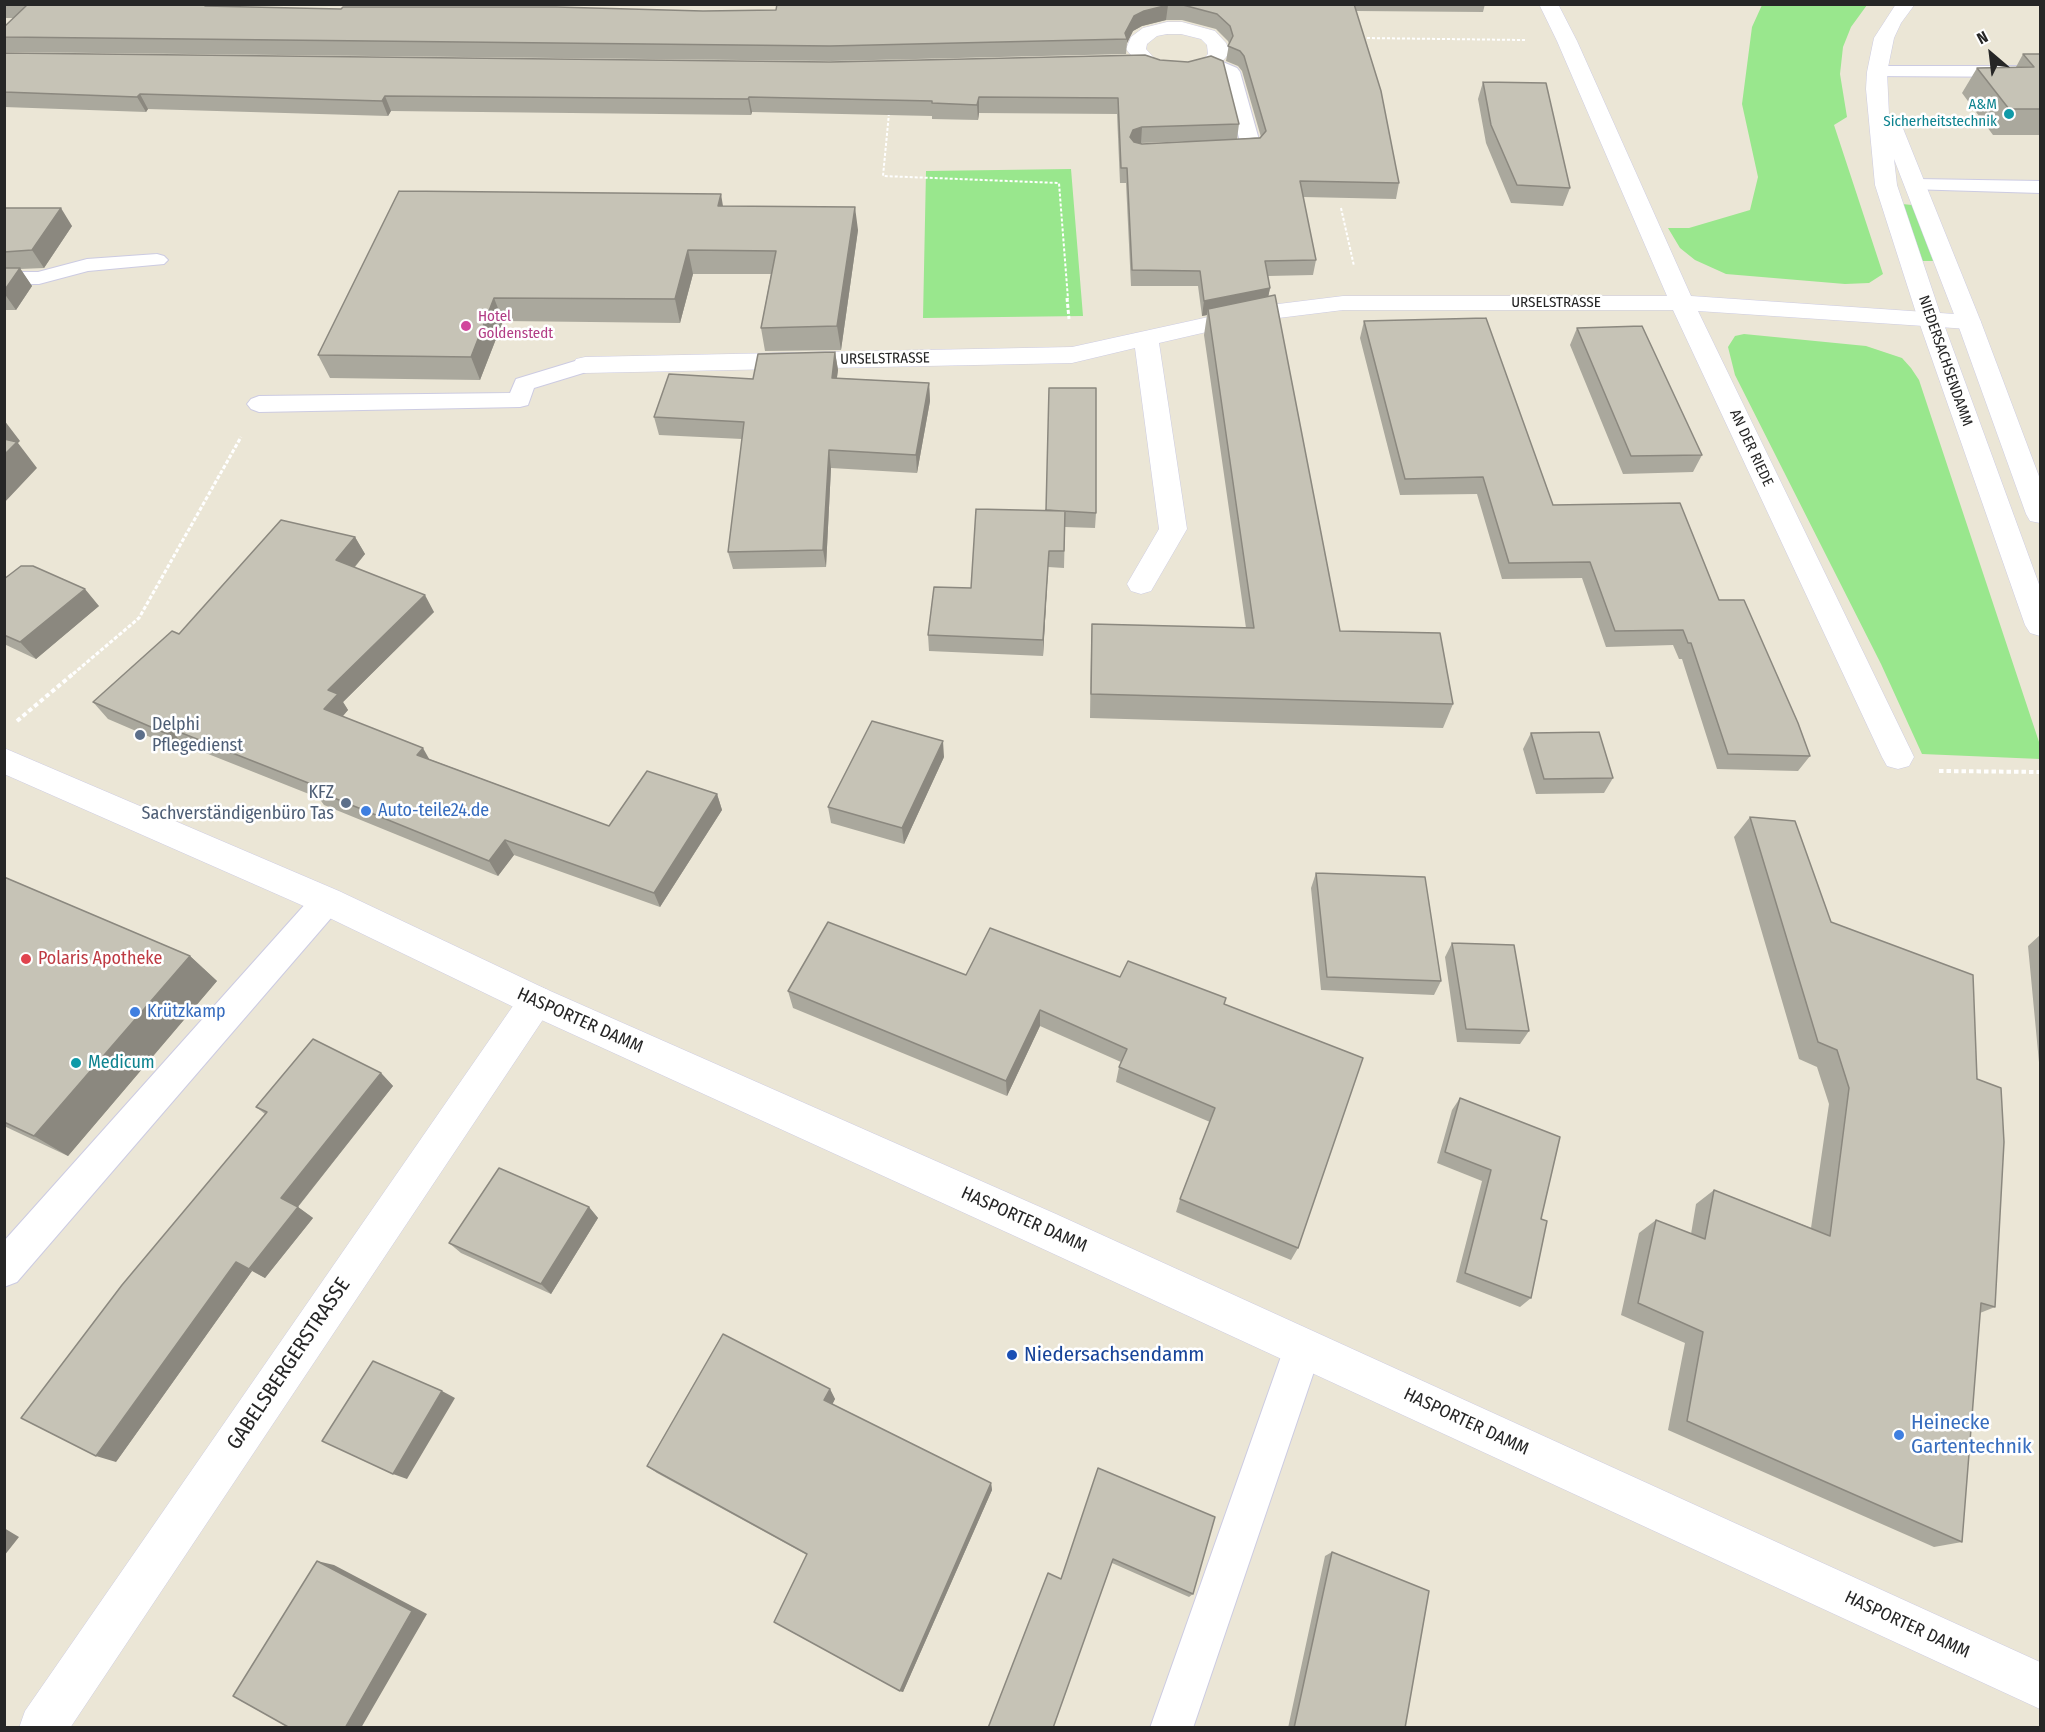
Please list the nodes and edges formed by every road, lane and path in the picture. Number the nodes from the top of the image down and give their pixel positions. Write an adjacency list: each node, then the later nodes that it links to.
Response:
1 (1548, 4): 4 (street, AN DER RIEDE)
2 (1906, 4): 9 (street, NIEDERSACHSENDAMM)
3 (1361, 38): 4 (path)
4 (1567, 41): 19 (street, AN DER RIEDE)
5 (1903, 53): 9 (lane)
6 (1124, 62): 7 (street)
7 (1147, 62): 8 (street); 8 (street)
8 (1211, 62): 12 (lane)
9 (1878, 72): 10 (lane); 13 (street, NIEDERSACHSENDAMM); 20 (street, NIEDERSACHSENDAMM)
10 (2040, 72)
11 (890, 105): 23 (path)
12 (1196, 149)
13 (1916, 185): 14 (lane); 21 (street, NIEDERSACHSENDAMM)
14 (2040, 187)
15 (1341, 208): 18 (path)
16 (157, 260): 17 (lane)
17 (4, 278)
18 (1362, 303): 19 (street, URSELSTRASSE); 22 (street, URSELSTRASSE)
19 (1682, 303): 20 (street, URSELSTRASSE); 30 (street, AN DER RIEDE)
20 (1930, 319): 21 (street, URSELSTRASSE); 28 (street, NIEDERSACHSENDAMM)
21 (1969, 322): 26 (street, NIEDERSACHSENDAMM)
22 (1146, 338): 23 (street, URSELSTRASSE); 27 (street)
23 (1072, 355): 24 (street, URSELSTRASSE)
24 (585, 365): 25 (lane)
25 (259, 404): 29 (path)
26 (2040, 514)
27 (1141, 584)
28 (2040, 626)
29 (14, 725)
30 (1898, 757): 32 (path)
31 (4, 760): 33 (street, HASPORTER DAMM)
32 (2040, 772)
33 (327, 900): 34 (street, HASPORTER DAMM); 35 (lane)
34 (536, 1001): 36 (street, HASPORTER DAMM); 38 (street, GABELSBERGERSTRASSE)
35 (4, 1269)
36 (1303, 1348): 37 (street, HASPORTER DAMM); 39 (lane)
37 (2040, 1686)
38 (42, 1728)
39 (1171, 1728)

